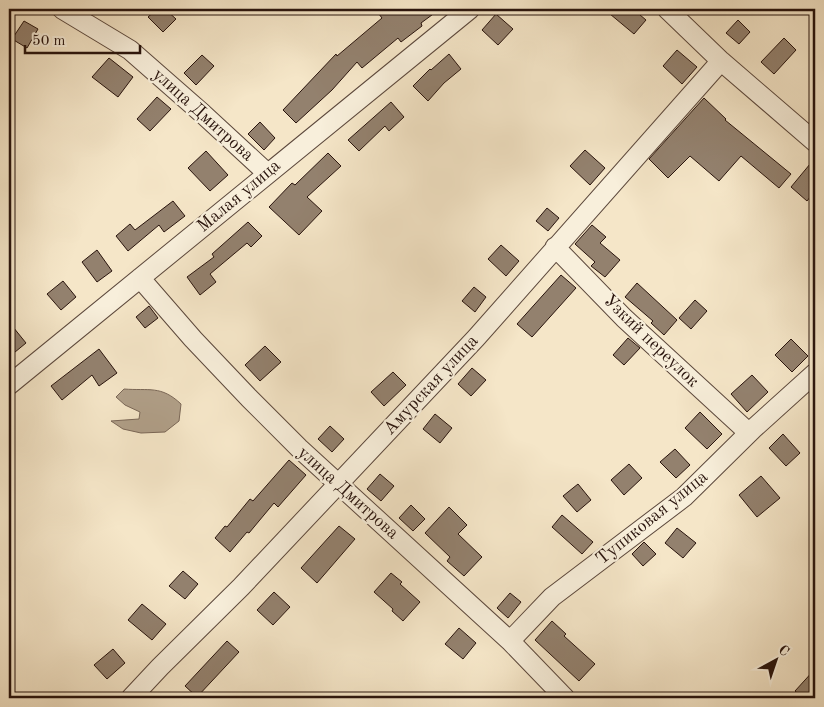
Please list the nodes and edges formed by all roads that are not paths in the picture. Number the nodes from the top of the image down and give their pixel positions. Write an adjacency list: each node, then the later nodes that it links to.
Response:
1 (62, 9): 6 (street, улица Дмитрова)
2 (470, 9): 6 (street, Малая улица)
3 (667, 9): 4 (street)
4 (721, 61): 5 (street); 7 (street, Амурская улица)
5 (815, 142)
6 (267, 173): 8 (street, Малая улица)
7 (556, 247): 11 (street, Узкий переулок); 12 (street, Амурская улица)
8 (140, 278): 10 (street, Малая улица); 12 (street, улица Дмитрова)
9 (815, 372): 11 (street, Тупиковая улица)
10 (9, 385)
11 (748, 433): 13 (street, Тупиковая улица)
12 (339, 484): 13 (street, улица Дмитрова); 14 (street, Амурская улица)
13 (510, 641): 15 (street, улица Дмитрова)
14 (130, 698)
15 (566, 698)

